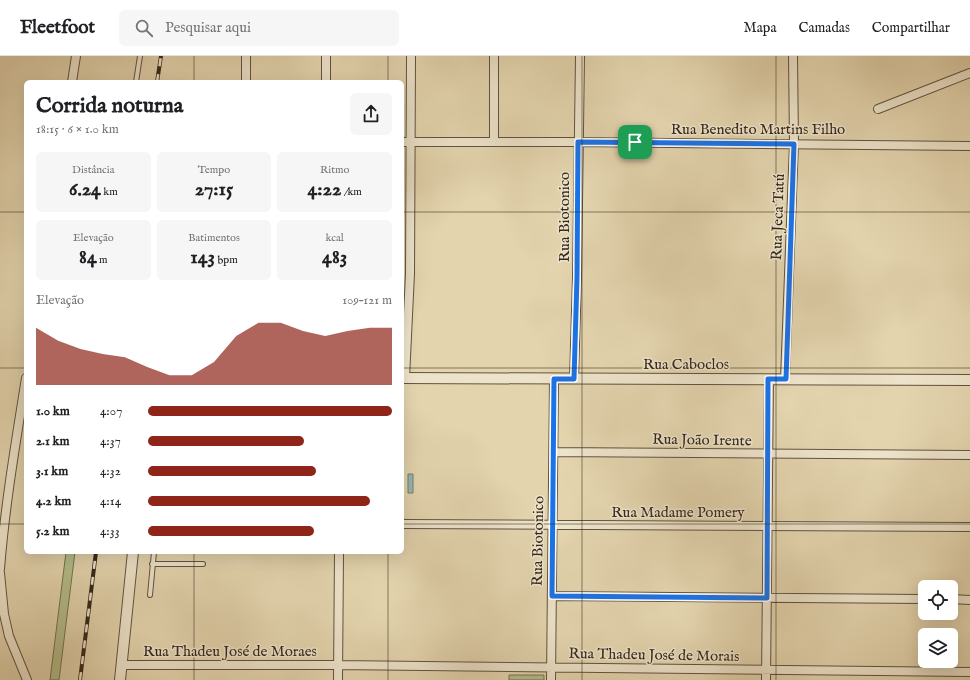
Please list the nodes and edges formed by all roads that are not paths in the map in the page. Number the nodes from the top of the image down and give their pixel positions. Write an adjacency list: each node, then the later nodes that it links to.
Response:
1 (76, 56): 10 (street)
2 (140, 56): 11 (lane)
3 (246, 56): 12 (street)
4 (326, 56): 13 (street)
5 (411, 56): 16 (street)
6 (494, 56): 17 (street)
7 (580, 56): 18 (street, Rua Biotonico)
8 (793, 56): 19 (street, Rua Jeca Tatú)
9 (970, 73): 14 (street)
10 (72, 80)
11 (136, 80)
12 (246, 80)
13 (326, 80)
14 (878, 109)
15 (404, 142): 16 (street, Rua Benedito Martins Filho)
16 (411, 142): 17 (street, Rua Benedito Martins Filho); 21 (street)
17 (494, 142): 18 (street, Rua Benedito Martins Filho)
18 (578, 142): 19 (street, Rua Benedito Martins Filho); 23 (street, Rua Biotonico)
19 (794, 144): 20 (street, Rua Benedito Martins Filho); 25 (street, Rua Jeca Tatú)
20 (970, 146)
21 (404, 378): 22 (street, Rua Caboclos)
22 (554, 379): 23 (street, Rua Caboclos); 28 (street, Rua Biotonico)
23 (574, 379): 24 (street, Rua Caboclos)
24 (768, 379): 25 (street, Rua Caboclos); 29 (street)
25 (786, 379): 26 (street, Rua Caboclos)
26 (970, 380)
27 (24, 391): 40 (street)
28 (554, 452): 29 (street, Rua João Irente); 32 (street, Rua Biotonico)
29 (768, 454): 30 (street, Rua João Irente); 33 (street)
30 (970, 455)
31 (404, 524): 32 (street, Rua Madame Pomery)
32 (553, 525): 33 (street, Rua Madame Pomery); 43 (street, Rua Biotonico)
33 (768, 526): 34 (street, Rua Madame Pomery); 44 (street)
34 (970, 527)
35 (133, 554): 48 (street)
36 (154, 554): 38 (lane)
37 (339, 554): 49 (street)
38 (152, 564): 39 (lane); 42 (lane)
39 (204, 564)
40 (0, 569)
41 (0, 573): 53 (street)
42 (150, 595)
43 (552, 596): 44 (street); 50 (street, Rua Biotonico)
44 (767, 598): 45 (street); 51 (street)
45 (918, 599)
46 (958, 599): 47 (street)
47 (970, 600)
48 (122, 665): 49 (street, Rua Thadeu José de Moraes); 54 (street)
49 (338, 665): 50 (street, Rua Thadeu José de Morais); 55 (street)
50 (551, 667): 51 (street, Rua Thadeu José de Morais); 56 (street, Rua Biotonico)
51 (766, 671): 52 (street, Rua Thadeu José de Morais); 57 (street)
52 (970, 672)
53 (27, 680)
54 (120, 680)
55 (338, 680)
56 (551, 680)
57 (766, 680)

